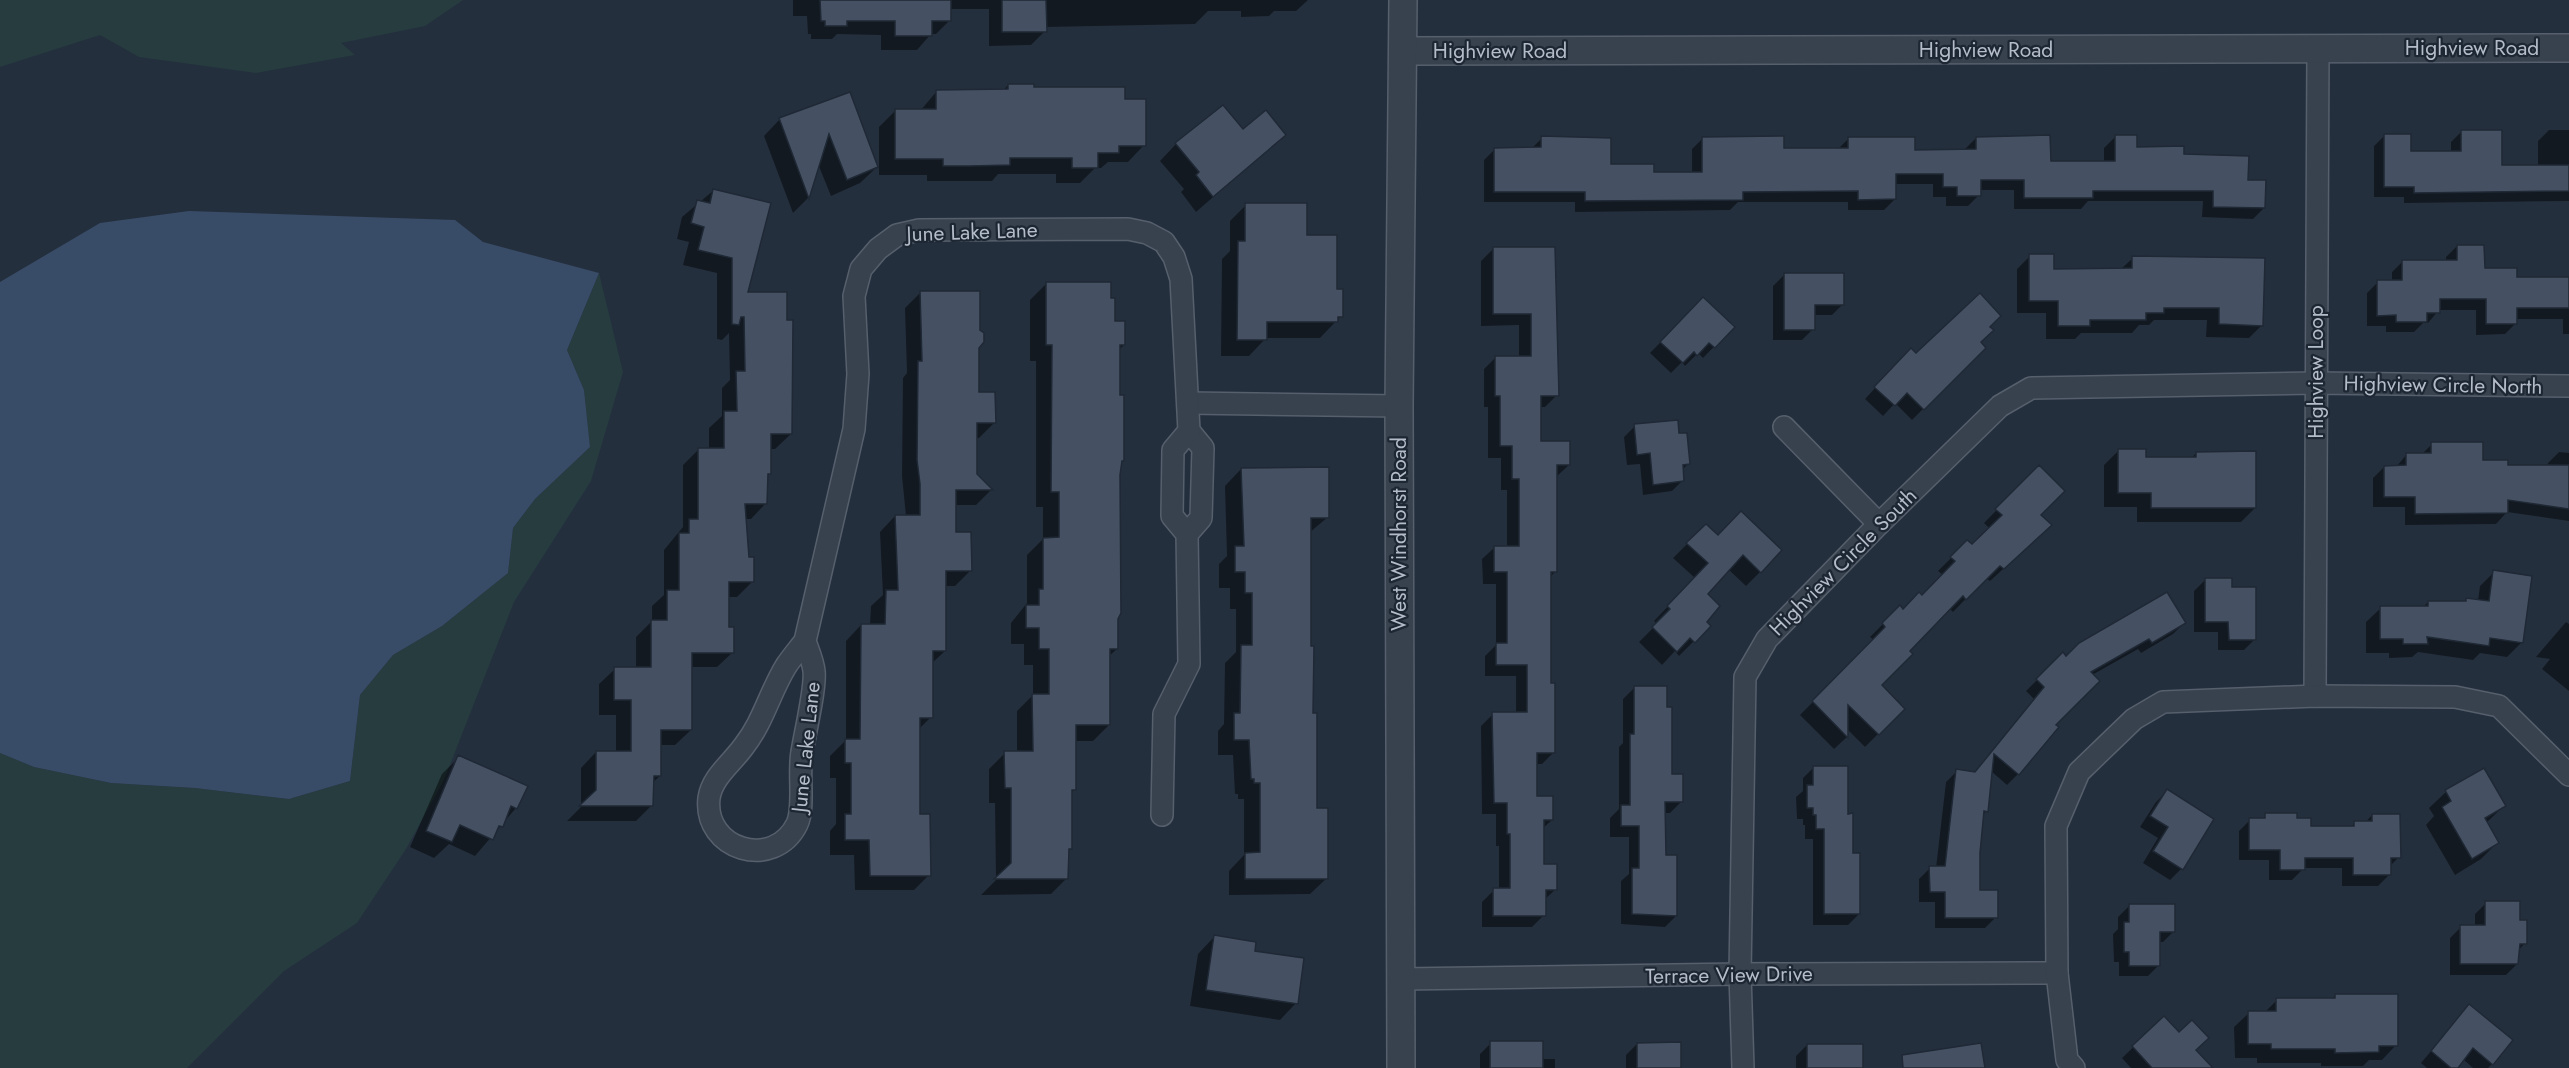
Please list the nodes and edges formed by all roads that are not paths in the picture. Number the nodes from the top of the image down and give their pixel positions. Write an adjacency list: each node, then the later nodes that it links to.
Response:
1 (1403, 0): 4 (street, West Windhorst Road)
2 (2318, 48): 3 (street, Highview Road); 4 (street, Highview Road); 5 (street, Highview Loop)
3 (2569, 48)
4 (1403, 51): 8 (street, West Windhorst Road)
5 (2316, 383): 6 (street, Highview Circle North); 11 (street, Highview Circle South); 14 (street, Highview Loop)
6 (2569, 387)
7 (1189, 403): 8 (street); 10 (street, June Lake Lane); 13 (street, June Lake Lane)
8 (1399, 406): 19 (street, West Windhorst Road)
9 (1784, 427): 11 (street)
10 (1189, 431): 12 (street, June Lake Lane); 12 (street)
11 (1879, 524): 18 (street, Highview Circle South)
12 (1187, 534): 16 (street)
13 (806, 641): 13 (street, June Lake Lane)
14 (2315, 696): 15 (street); 17 (street)
15 (2569, 775)
16 (1162, 815)
17 (2057, 973): 18 (street, Terrace View Drive); 22 (street)
18 (1740, 974): 19 (street, Terrace View Drive); 21 (street, Highview Circle South)
19 (1401, 979): 20 (street, West Windhorst Road)
20 (1401, 1068)
21 (1743, 1068)
22 (2074, 1068)

